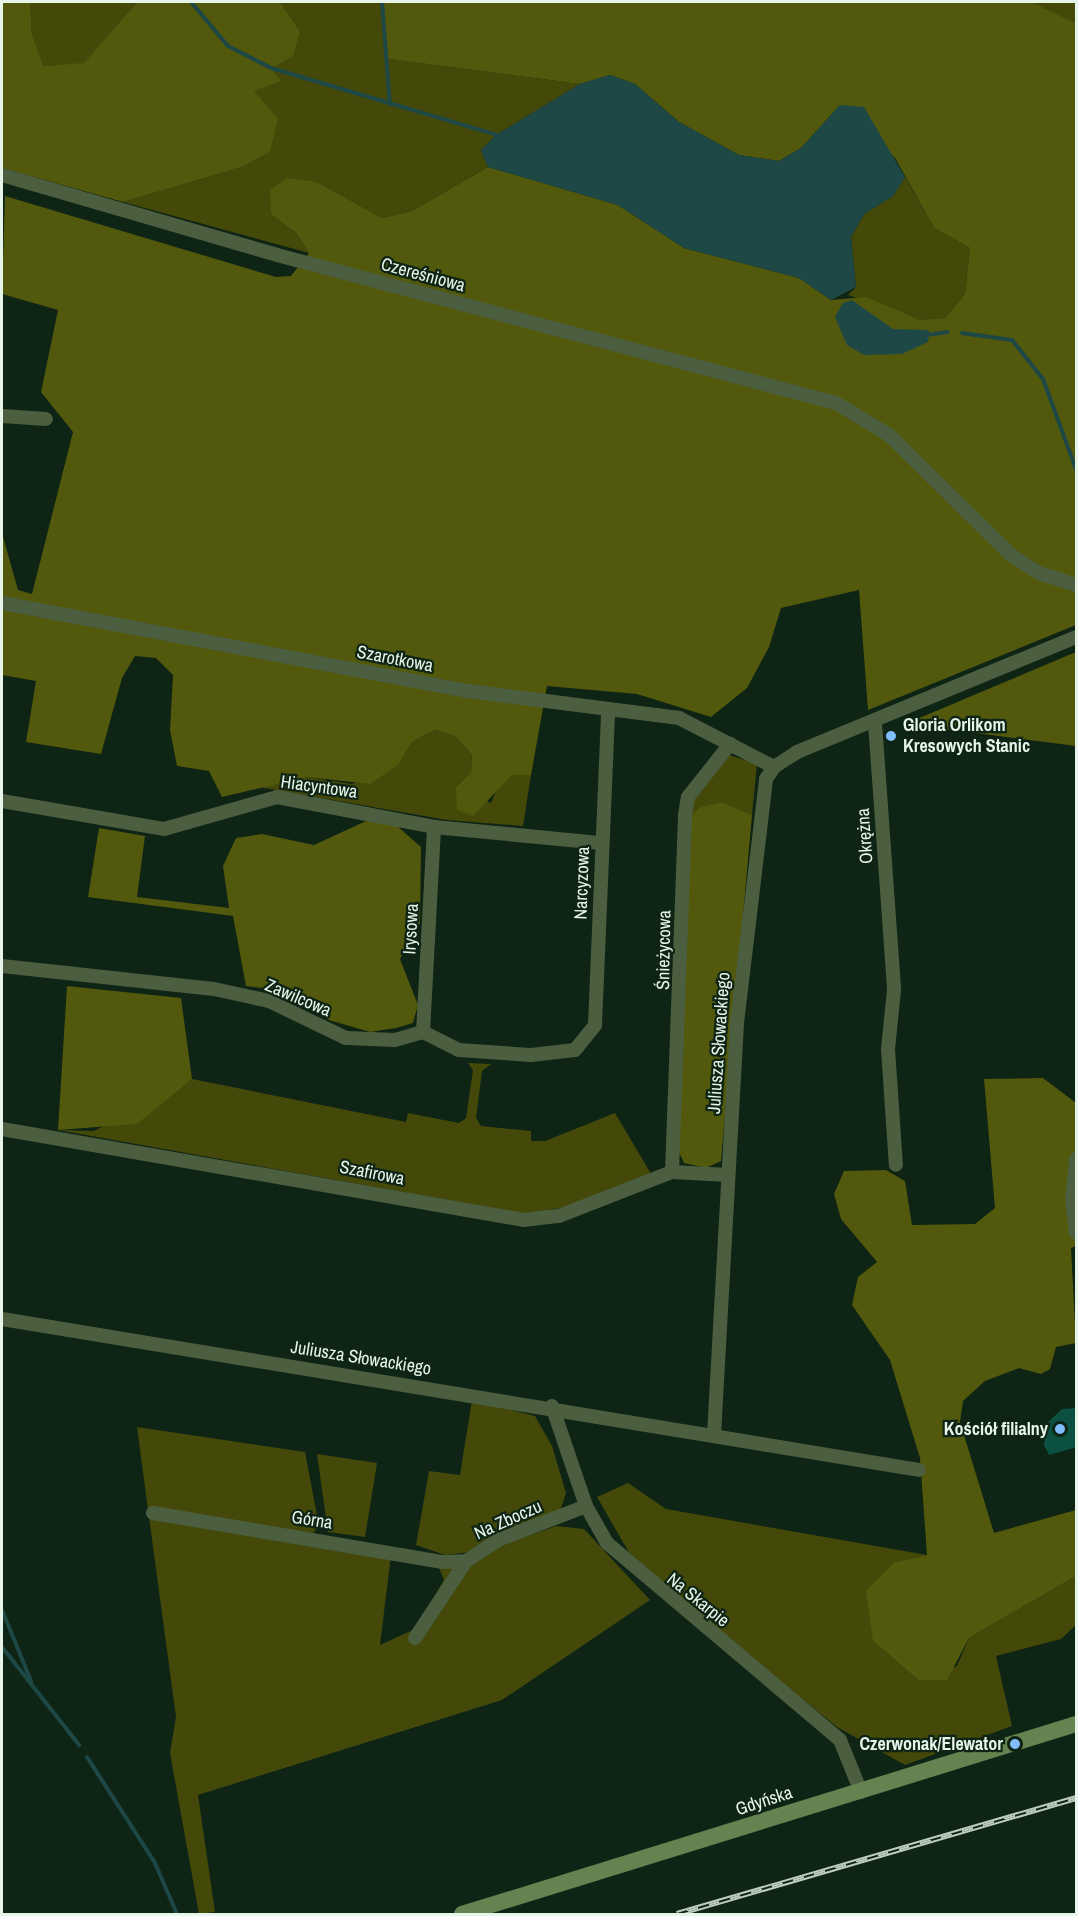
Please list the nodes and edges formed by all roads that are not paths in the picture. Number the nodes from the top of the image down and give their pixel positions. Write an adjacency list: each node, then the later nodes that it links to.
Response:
1 (2, 175): 4 (street, Czereśniowa)
2 (2, 416): 3 (street)
3 (46, 419)
4 (1077, 585)
5 (2, 603): 7 (street, Szarotkowa)
6 (1077, 637): 8 (street)
7 (608, 711): 9 (street, Szarotkowa); 13 (street, Narcyzowa)
8 (875, 723): 10 (street); 18 (street, Okrężna)
9 (730, 744): 10 (street, Szarotkowa); 19 (street, Śnieżycowa)
10 (774, 767): 20 (street, Juliusza Słowackiego)
11 (2, 801): 12 (street, Hiacyntowa)
12 (434, 827): 13 (street, Hiacyntowa); 15 (street, Irysowa)
13 (601, 843): 15 (street, Narcyzowa)
14 (2, 966): 15 (street, Zawilcowa)
15 (423, 1032)
16 (2, 1129): 19 (street, Szafirowa)
17 (1077, 1159): 21 (street)
18 (896, 1165)
19 (672, 1172): 20 (street, Szafirowa)
20 (728, 1175): 24 (street, Juliusza Słowackiego)
21 (1077, 1233)
22 (2, 1319): 23 (street, Juliusza Słowackiego)
23 (552, 1406): 24 (street, Juliusza Słowackiego); 26 (street, Na Skarpie)
24 (714, 1435): 25 (street, Juliusza Słowackiego)
25 (919, 1470)
26 (586, 1506): 28 (street, Na Zboczu); 31 (street, Na Skarpie)
27 (153, 1513): 28 (street, Górna)
28 (465, 1561): 29 (street, Na Zboczu)
29 (415, 1638)
30 (1077, 1724): 31 (main road, Gdyńska)
31 (861, 1792): 32 (main road, Gdyńska)
32 (462, 1914)

